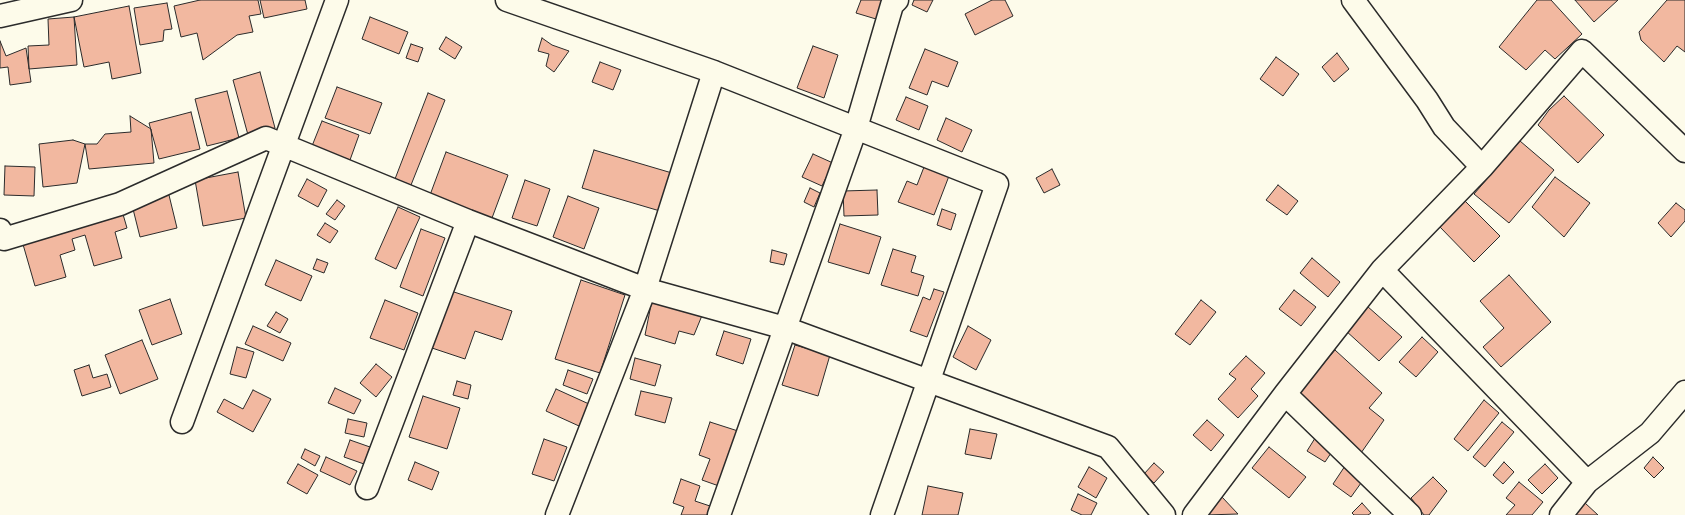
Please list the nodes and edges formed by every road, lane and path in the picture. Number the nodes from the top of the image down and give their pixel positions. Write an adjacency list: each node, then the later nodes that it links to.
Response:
1 (71, 0): 6 (street)
2 (337, 0): 9 (street)
3 (507, 0): 7 (street)
4 (897, 0): 8 (street)
5 (1353, 0): 11 (street)
6 (0, 16)
7 (714, 72): 8 (street); 15 (street)
8 (856, 128): 16 (street); 17 (street)
9 (284, 145): 12 (street); 13 (street); 20 (street)
10 (1685, 151): 11 (street)
11 (1482, 167): 14 (street)
12 (468, 221): 15 (street); 22 (street)
13 (0, 230)
14 (1382, 270): 19 (street); 21 (street)
15 (645, 289): 16 (street); 23 (street)
16 (785, 328): 17 (street); 24 (street)
17 (929, 380): 25 (street); 26 (street)
18 (1685, 392): 21 (street)
19 (1285, 394): 27 (street); 28 (street)
20 (182, 422)
21 (1587, 482): 29 (street)
22 (367, 488)
23 (557, 515)
24 (719, 515)
25 (882, 515)
26 (1164, 515)
27 (1194, 515)
28 (1410, 515)
29 (1561, 515)

